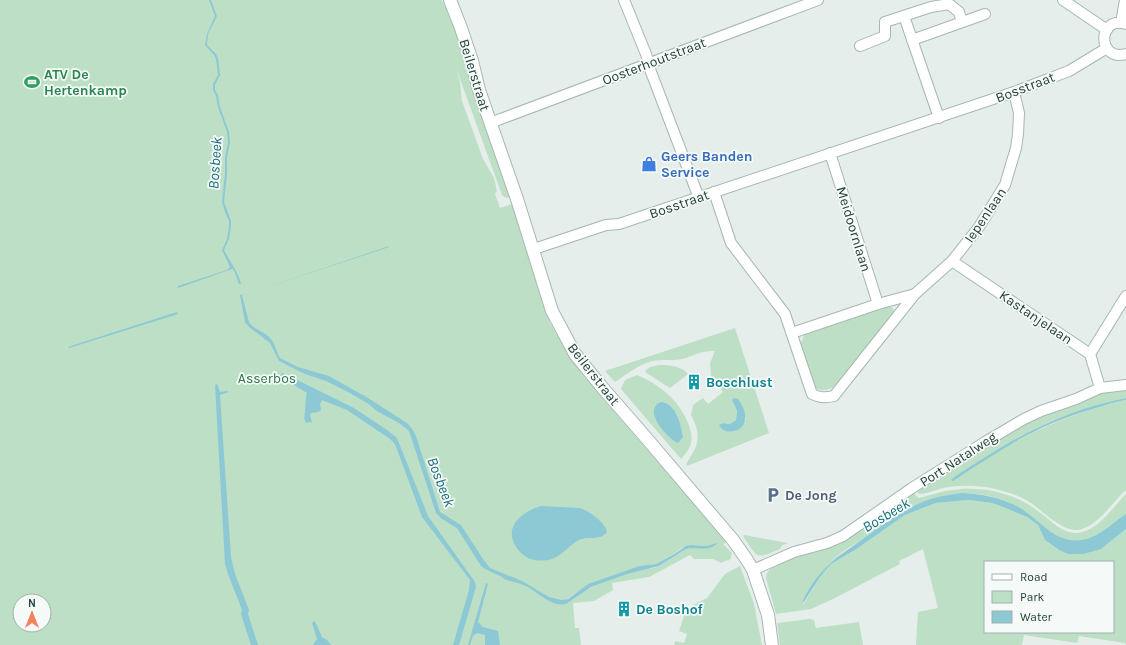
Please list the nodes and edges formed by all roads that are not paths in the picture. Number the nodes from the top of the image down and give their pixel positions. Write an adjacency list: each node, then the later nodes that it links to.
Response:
1 (450, 0): 18 (street, Beilerstraat)
2 (624, 0): 15 (street)
3 (818, 0): 15 (street, Oosterhoutstraat)
4 (1063, 0): 10 (street)
5 (1126, 0): 9 (street)
6 (985, 14): 8 (street)
7 (904, 16): 8 (street); 11 (street); 12 (street)
8 (962, 22): 11 (street)
9 (1123, 23): 10 (street)
10 (1107, 30): 13 (street)
11 (912, 40): 17 (street)
12 (860, 46)
13 (1107, 48): 14 (street); 16 (street, Bosstraat)
14 (1126, 54)
15 (649, 63): 18 (street, Oosterhoutstraat); 21 (street)
16 (1014, 92): 17 (street, Bosstraat); 23 (street, Iepenlaan)
17 (939, 118): 19 (street, Bosstraat)
18 (490, 123): 22 (street, Beilerstraat)
19 (830, 153): 20 (street, Bosstraat); 26 (street, Meidoornlaan)
20 (714, 192): 21 (street, Bosstraat); 27 (street)
21 (699, 198): 22 (street, Bosstraat)
22 (534, 249): 31 (street, Beilerstraat)
23 (952, 261): 24 (street, Iepenlaan); 28 (street, Kastanjelaan)
24 (915, 294): 26 (street, Iepenlaan); 27 (street, Iepenlaan)
25 (1126, 296): 28 (street)
26 (878, 304): 27 (street, Iepenlaan)
27 (792, 332)
28 (1090, 354): 30 (street)
29 (1126, 385): 30 (street, Port Natalweg)
30 (1100, 388): 31 (street, Port Natalweg)
31 (754, 570): 32 (street, Beilerstraat)
32 (772, 645)

